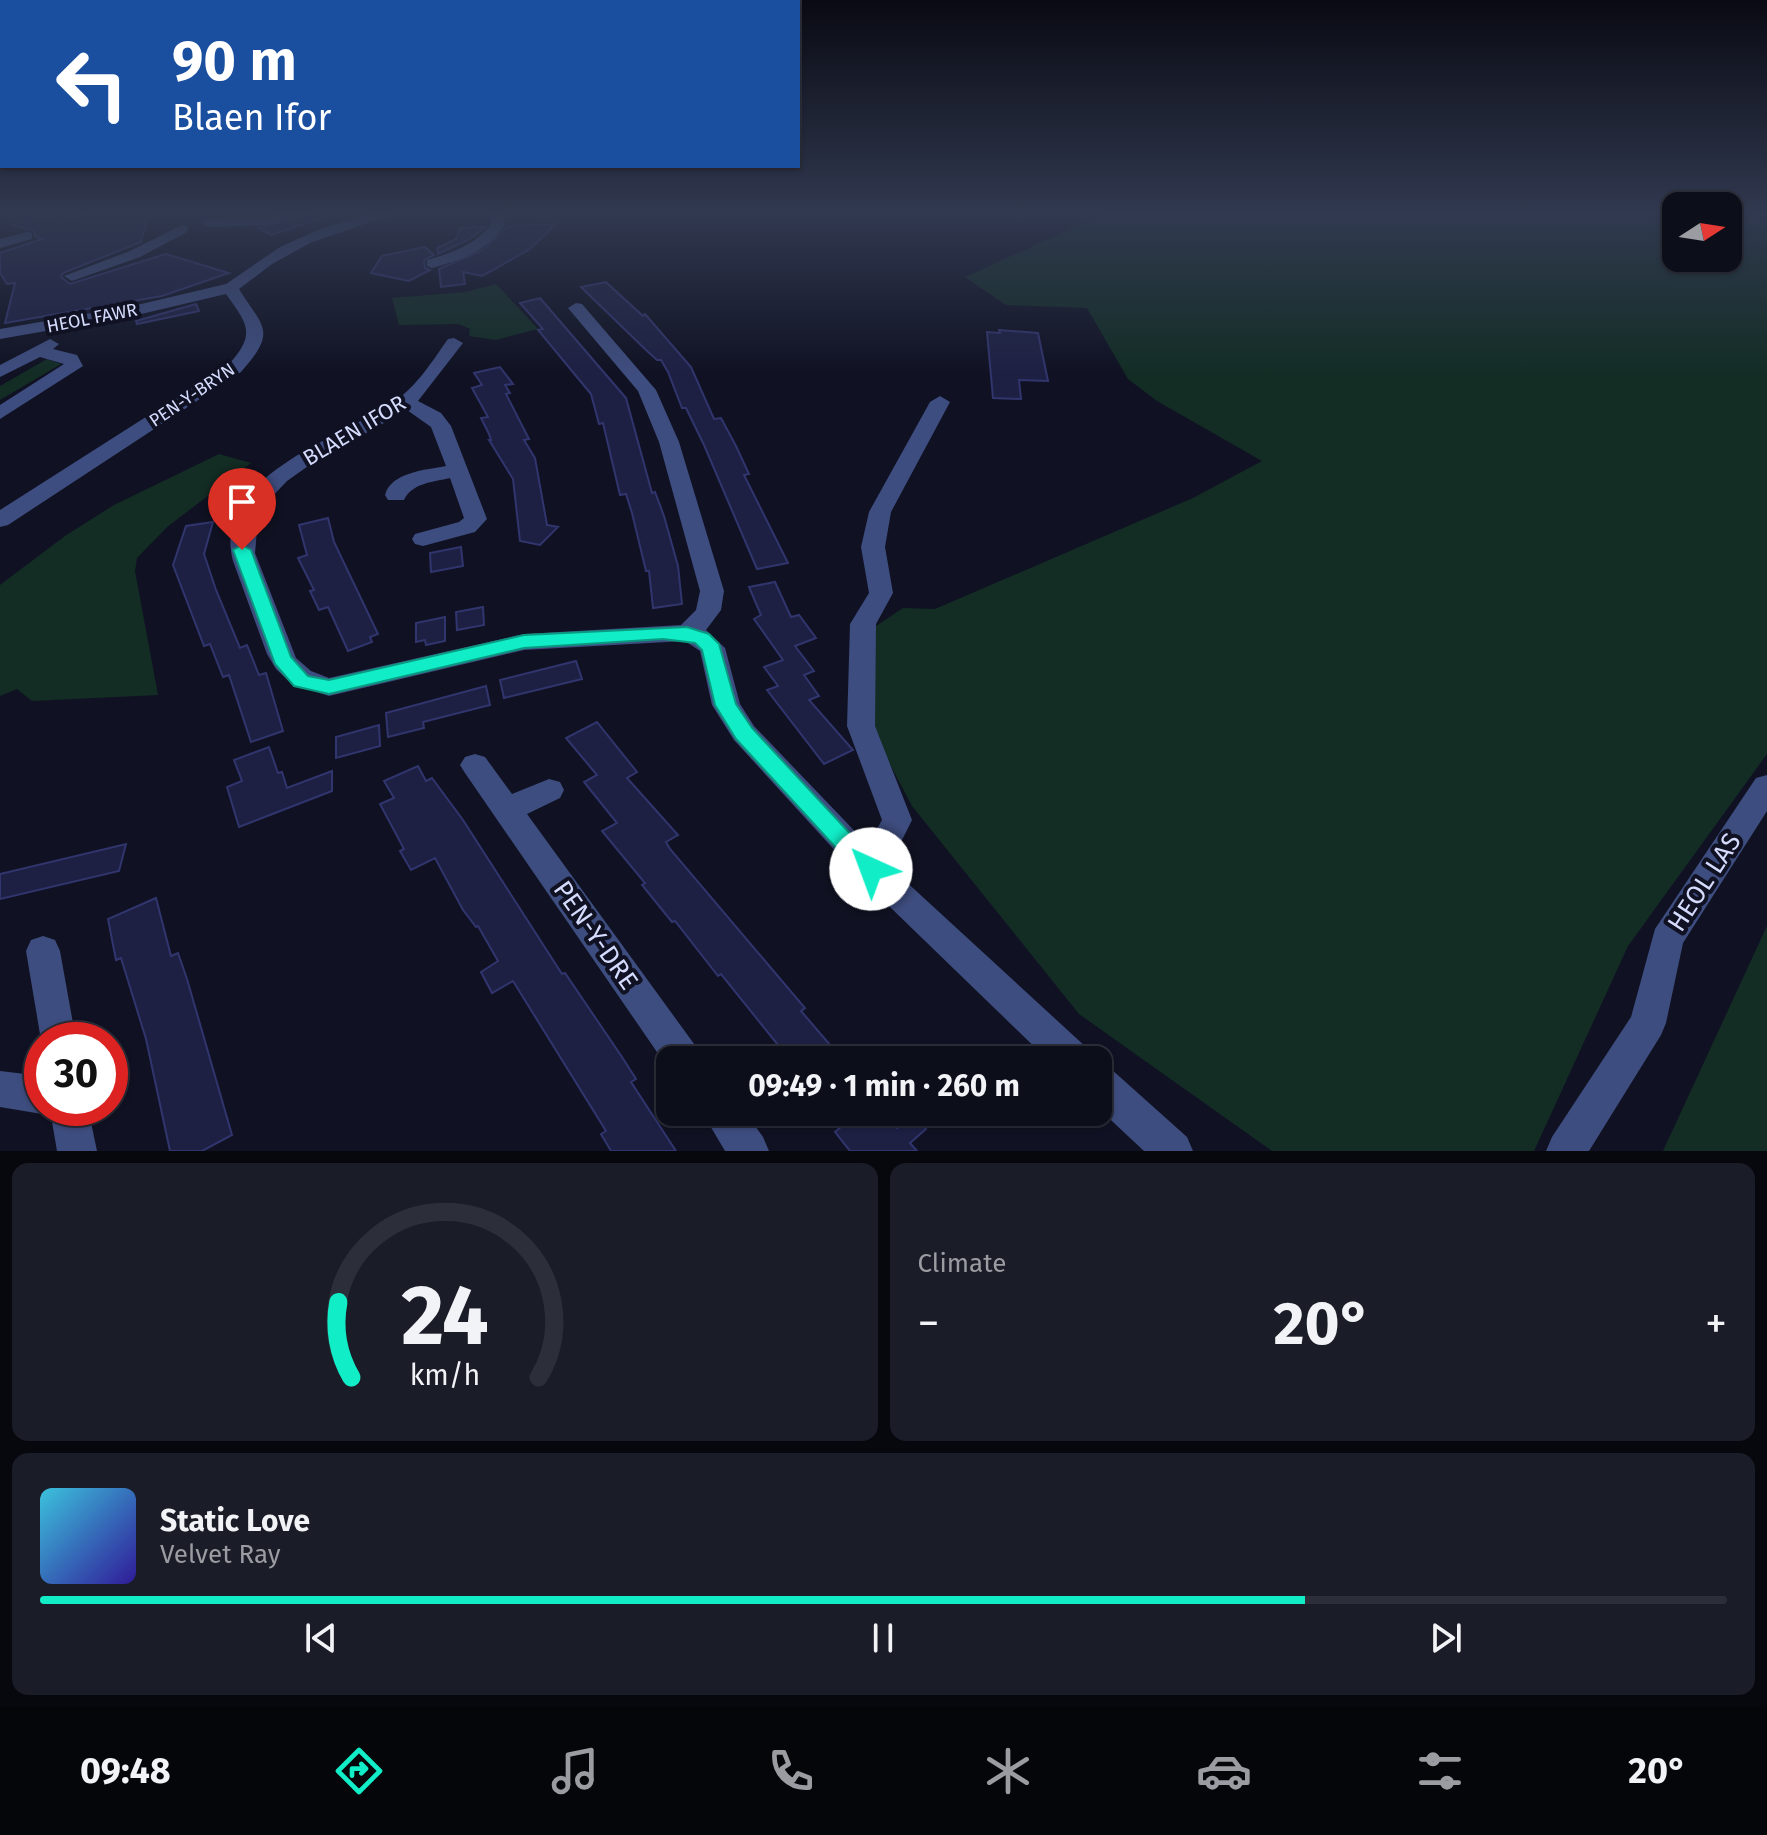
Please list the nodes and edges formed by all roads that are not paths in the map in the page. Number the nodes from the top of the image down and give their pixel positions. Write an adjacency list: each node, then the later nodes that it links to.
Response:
1 (99, 267): 3 (street)
2 (260, 267): 4 (street)
3 (72, 276)
4 (231, 288): 6 (street, HEOL FAWR); 16 (street, PEN-Y-BRYN)
5 (576, 308): 18 (street)
6 (70, 323): 7 (street, HEOL FAWR); 9 (street)
7 (0, 334)
8 (454, 343): 11 (street, BLAEN IFOR)
9 (38, 351): 10 (street); 13 (street)
10 (0, 372)
11 (406, 402): 14 (street); 18 (street, BLAEN IFOR)
12 (940, 402): 23 (street)
13 (0, 413)
14 (458, 470): 15 (street); 17 (street)
15 (396, 495)
16 (0, 520)
17 (423, 539)
18 (687, 633): 23 (street)
19 (475, 765): 22 (street, PEN-Y-DRE)
20 (1767, 786): 36 (street, HEOL LAS)
21 (549, 790): 22 (street)
22 (508, 810): 26 (street, PEN-Y-DRE)
23 (871, 869): 27 (street)
24 (43, 951): 25 (street)
25 (55, 1022)
26 (674, 1046)
27 (1059, 1046)
28 (0, 1089): 29 (street)
29 (24, 1092)
30 (1112, 1095): 35 (street)
31 (72, 1126): 33 (street)
32 (731, 1126): 34 (street)
33 (77, 1151)
34 (749, 1151)
35 (1173, 1151)
36 (1566, 1151)

